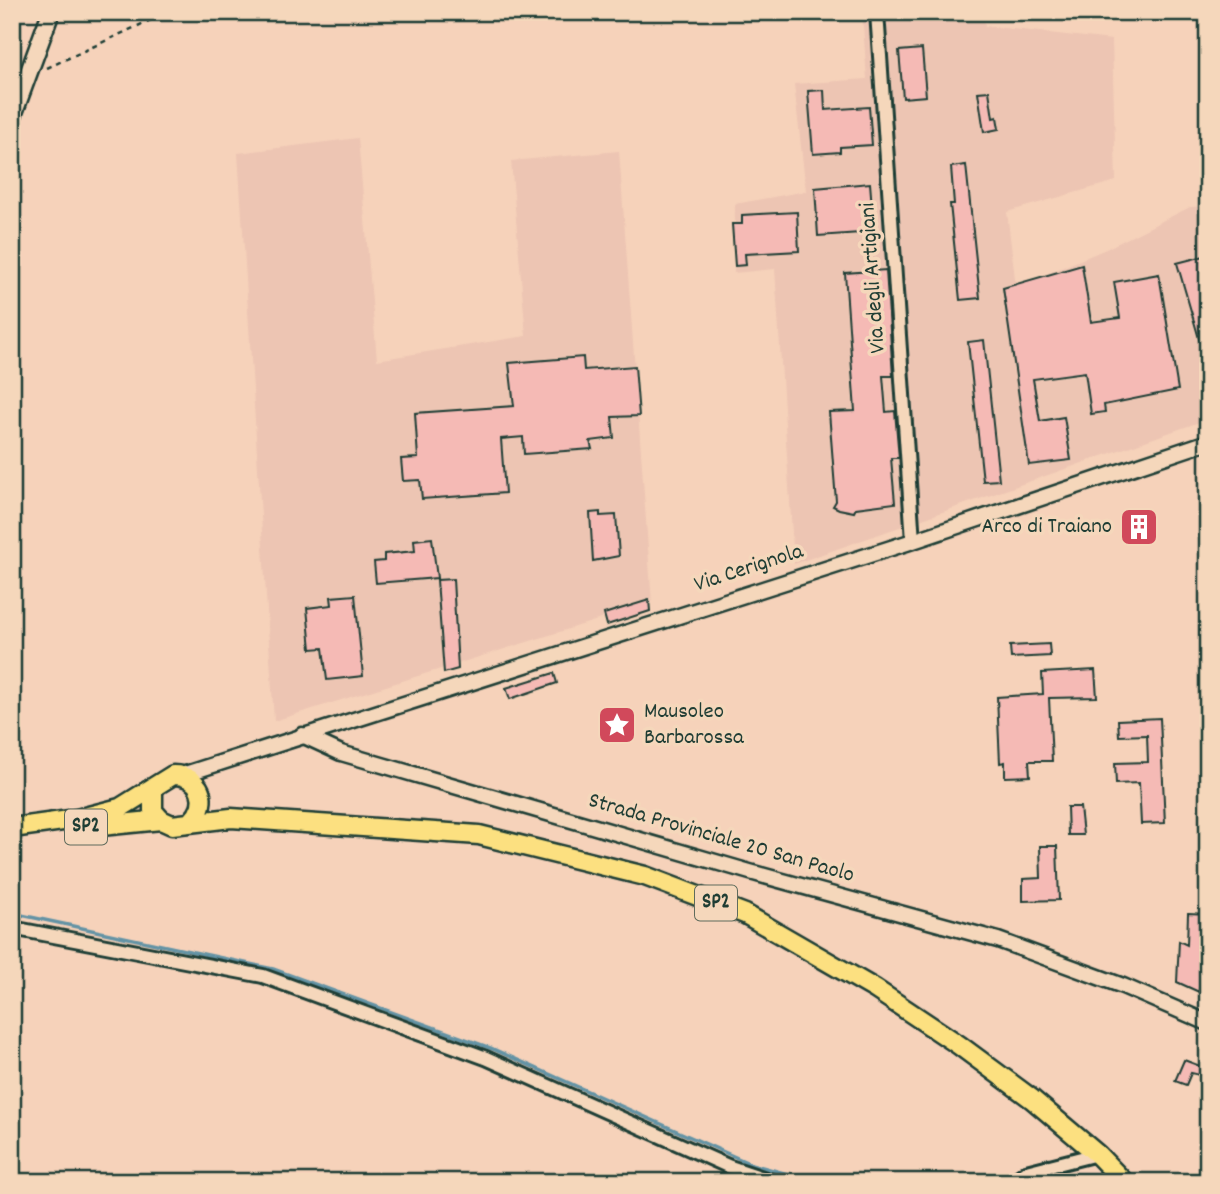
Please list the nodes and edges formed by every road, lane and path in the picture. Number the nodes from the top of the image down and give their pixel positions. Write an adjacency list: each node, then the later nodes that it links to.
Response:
1 (51, 12): 4 (main road)
2 (168, 12): 4 (path)
3 (877, 12): 7 (street, Via degli Artigiani)
4 (30, 69): 5 (main road)
5 (12, 118)
6 (1208, 442): 7 (street, Via Cerignola)
7 (912, 541): 8 (street, Via Cerignola)
8 (302, 735): 9 (street); 19 (street, Strada Provinciale 20 San Paolo)
9 (219, 763): 10 (street); 12 (street)
10 (181, 775): 11 (main road, SP2); 12 (main road)
11 (153, 790): 14 (main road); 16 (main road, SP2)
12 (202, 795): 13 (main road); 15 (main road)
13 (230, 818): 15 (main road, SP2); 20 (main road, SP2)
14 (161, 820): 15 (main road, SP2); 17 (main road, SP2)
15 (192, 821)
16 (12, 828)
17 (12, 840)
18 (12, 928): 21 (street)
19 (1208, 1023)
20 (1097, 1154): 22 (street); 23 (main road, SP2)
21 (775, 1182)
22 (1012, 1182)
23 (1124, 1182)

